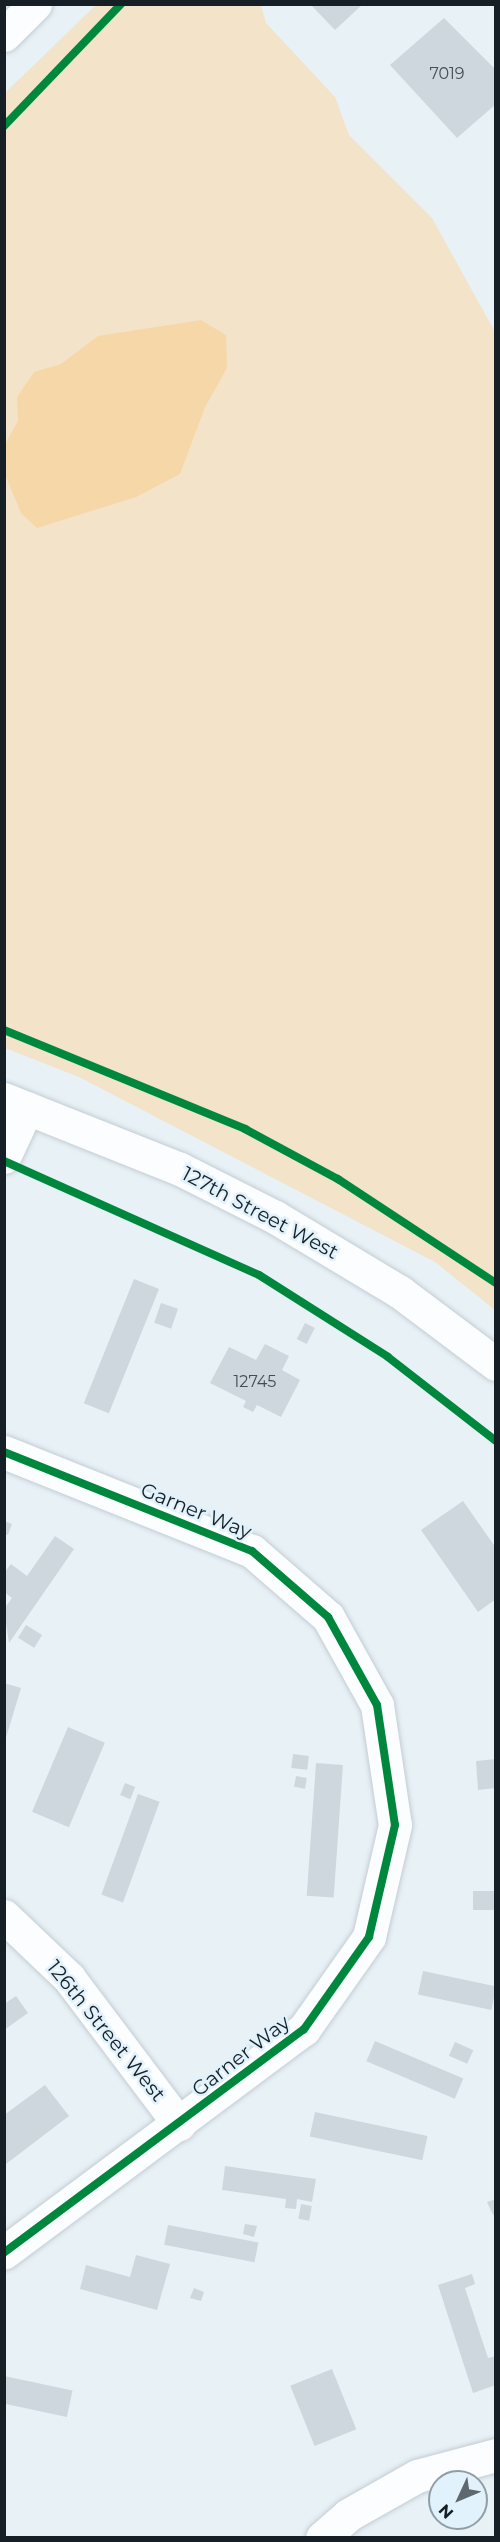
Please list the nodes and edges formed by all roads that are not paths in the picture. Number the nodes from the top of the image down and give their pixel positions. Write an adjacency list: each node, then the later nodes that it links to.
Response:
1 (35, 4): 2 (street)
2 (4, 35)
3 (16, 1104): 4 (street); 5 (street, 127th Street West)
4 (4, 1157)
5 (495, 1364)
6 (4, 1452): 8 (street, Garner Way)
7 (4, 1916): 8 (street, 126th Street West)
8 (179, 2124): 9 (street, Garner Way)
9 (4, 2253)
10 (495, 2455): 11 (street)
11 (322, 2538)

